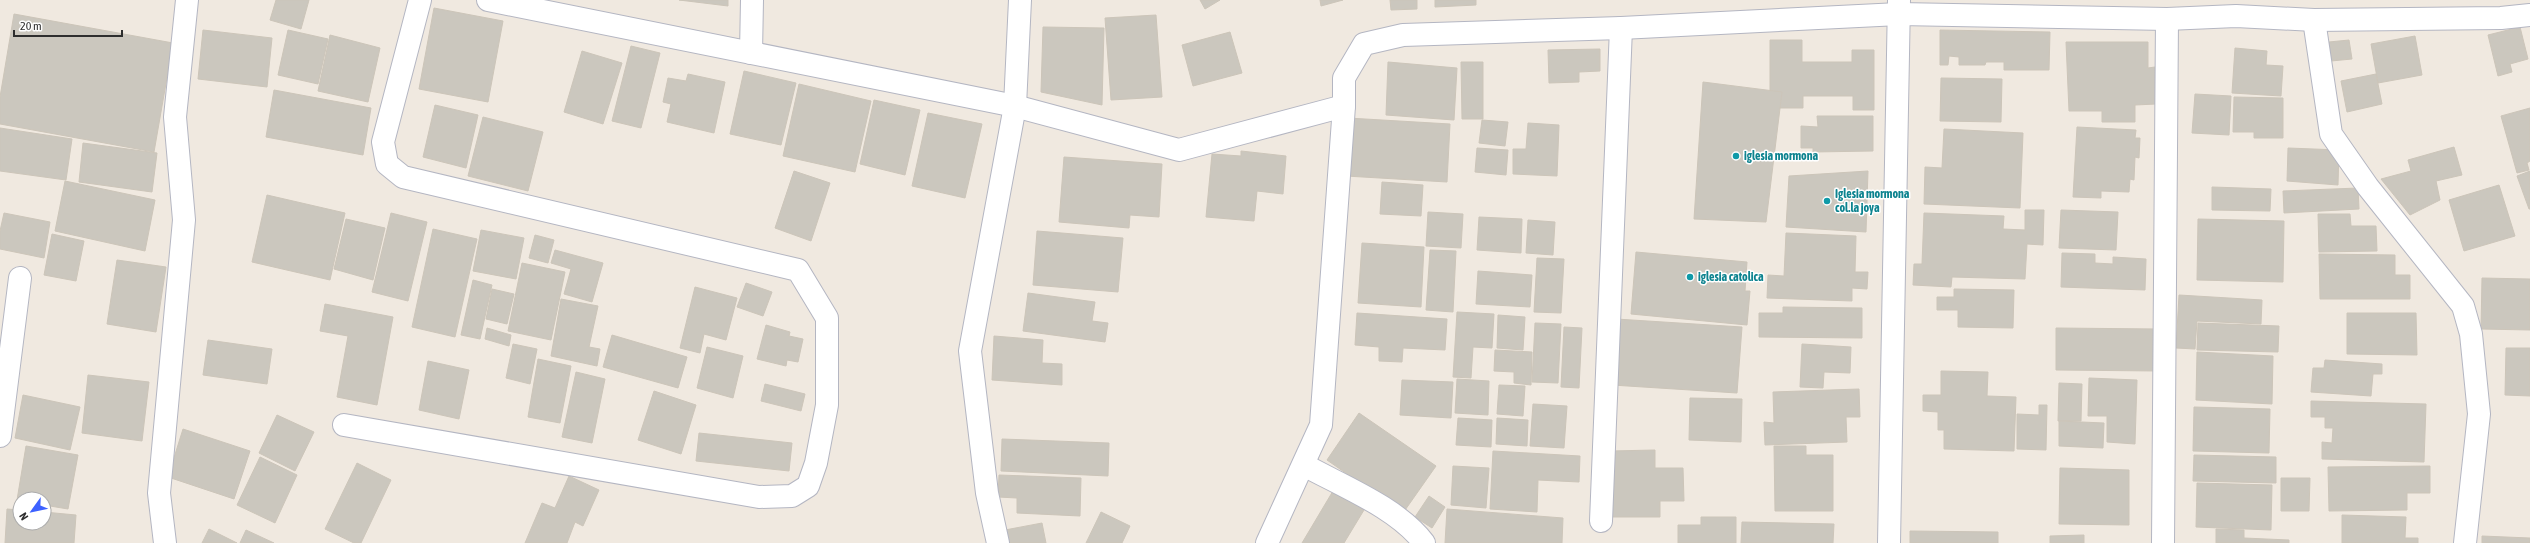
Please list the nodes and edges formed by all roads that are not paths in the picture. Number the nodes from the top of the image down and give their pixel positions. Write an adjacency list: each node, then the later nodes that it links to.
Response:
1 (187, 0): 20 (street)
2 (420, 0): 16 (street)
3 (488, 0): 12 (street)
4 (752, 0): 12 (street)
5 (1020, 0): 13 (street)
6 (1899, 7): 9 (street); 11 (street); 24 (street)
7 (2236, 8): 9 (street); 10 (street)
8 (2530, 15): 10 (street)
9 (2167, 19): 25 (street)
10 (2314, 20): 26 (street)
11 (1621, 28): 14 (street); 19 (street)
12 (751, 53): 13 (street)
13 (1015, 106): 14 (street); 21 (street)
14 (1344, 106): 18 (street)
15 (20, 278): 17 (street)
16 (344, 425)
17 (0, 436)
18 (1304, 465): 22 (street); 23 (street)
19 (1601, 521)
20 (166, 543)
21 (998, 543)
22 (1267, 543)
23 (1424, 543)
24 (1889, 543)
25 (2163, 543)
26 (2465, 543)

